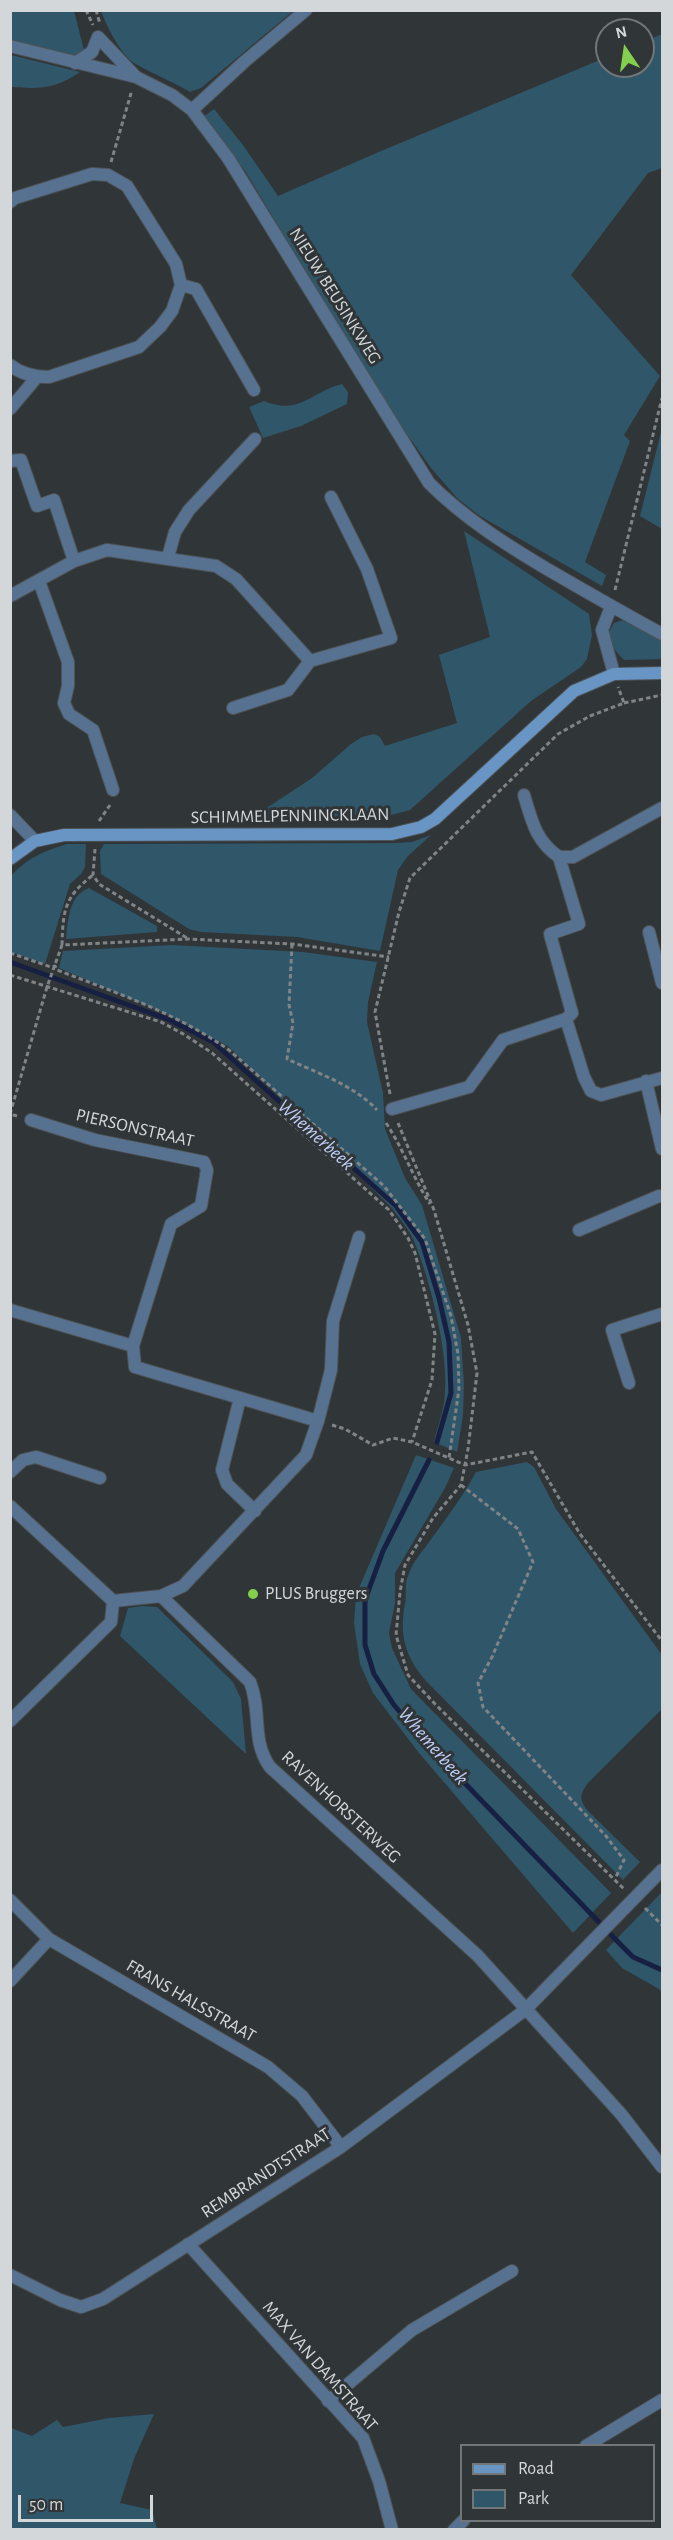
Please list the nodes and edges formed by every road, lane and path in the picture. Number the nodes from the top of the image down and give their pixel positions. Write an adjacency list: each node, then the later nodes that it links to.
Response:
1 (306, 10): 5 (street)
2 (10, 46): 3 (street, NIEUW BEUSINKWEG)
3 (75, 63): 4 (street, NIEUW BEUSINKWEG); 4 (street)
4 (136, 77): 5 (street, NIEUW BEUSINKWEG); 6 (path)
5 (192, 110): 21 (street, NIEUW BEUSINKWEG)
6 (108, 175): 7 (street); 8 (street)
7 (10, 202)
8 (181, 285): 10 (street); 11 (street)
9 (10, 365): 10 (street)
10 (37, 377): 13 (street)
11 (254, 390)
12 (663, 398): 21 (path)
13 (10, 409)
14 (255, 440): 17 (street)
15 (10, 461): 18 (street)
16 (331, 497): 23 (street)
17 (168, 557): 18 (street); 23 (street)
18 (74, 561): 19 (street)
19 (39, 581): 20 (street); 30 (street)
20 (10, 596)
21 (611, 607): 22 (street, NIEUW BEUSINKWEG); 25 (street)
22 (663, 634)
23 (310, 661): 28 (street)
24 (663, 673): 25 (street, SCHIMMELPENNINCKLAAN)
25 (614, 674): 27 (path); 34 (street, SCHIMMELPENNINCKLAAN)
26 (663, 694): 27 (path)
27 (624, 704): 29 (path)
28 (233, 708)
29 (519, 773)
30 (113, 790): 34 (path)
31 (524, 795): 36 (street)
32 (663, 808): 36 (street)
33 (10, 815): 35 (street)
34 (96, 835): 35 (street, SCHIMMELPENNINCKLAAN); 38 (path)
35 (35, 842): 37 (street, SCHIMMELPENNINCKLAAN)
36 (560, 857): 49 (street)
37 (10, 859)
38 (93, 874): 40 (path); 42 (path)
39 (649, 932): 47 (street)
40 (188, 939): 41 (path); 42 (path)
41 (292, 944): 44 (path); 57 (path)
42 (62, 945): 45 (path)
43 (10, 952): 45 (path)
44 (389, 957)
45 (55, 966): 48 (path); 67 (path)
46 (10, 975): 48 (path)
47 (663, 983)
48 (48, 985): 53 (path); 66 (path)
49 (566, 1019): 51 (street); 52 (street)
50 (663, 1077): 51 (street)
51 (646, 1082): 55 (street)
52 (392, 1109)
53 (10, 1114)
54 (31, 1120): 62 (street, PIERSONSTRAAT)
55 (663, 1149)
56 (661, 1198): 58 (street)
57 (434, 1210)
58 (579, 1230)
59 (359, 1238): 65 (street)
60 (10, 1310): 62 (street)
61 (663, 1314): 63 (street)
62 (133, 1346): 64 (street)
63 (629, 1383)
64 (240, 1398): 65 (street); 73 (street)
65 (318, 1421): 66 (path); 73 (street)
66 (412, 1442): 67 (path)
67 (449, 1458): 68 (path)
68 (465, 1465): 71 (path); 76 (path)
69 (10, 1472): 70 (street)
70 (100, 1478)
71 (461, 1485): 79 (path); 79 (path)
72 (10, 1506): 75 (street)
73 (255, 1511): 74 (street)
74 (161, 1596): 75 (street); 85 (street, RAVENHORSTERWEG)
75 (113, 1601): 77 (street)
76 (663, 1641)
77 (10, 1721)
78 (663, 1870): 80 (street, REMBRANDTSTRAAT)
79 (615, 1880): 80 (path)
80 (635, 1899): 82 (path); 85 (street, REMBRANDTSTRAAT)
81 (10, 1900): 83 (street, FRANS HALSSTRAAT)
82 (663, 1925)
83 (49, 1939): 84 (street); 86 (street, FRANS HALSSTRAAT)
84 (10, 1981)
85 (525, 2010): 86 (street, REMBRANDTSTRAAT); 87 (street, RAVENHORSTERWEG)
86 (341, 2147): 88 (street, REMBRANDTSTRAAT)
87 (663, 2167)
88 (188, 2244): 90 (street, REMBRANDTSTRAAT); 92 (street, MAX VAN DAMSTRAAT)
89 (512, 2271): 92 (street)
90 (10, 2275)
91 (663, 2400): 93 (street)
92 (328, 2401): 94 (street, MAX VAN DAMSTRAAT)
93 (588, 2444)
94 (392, 2529)

